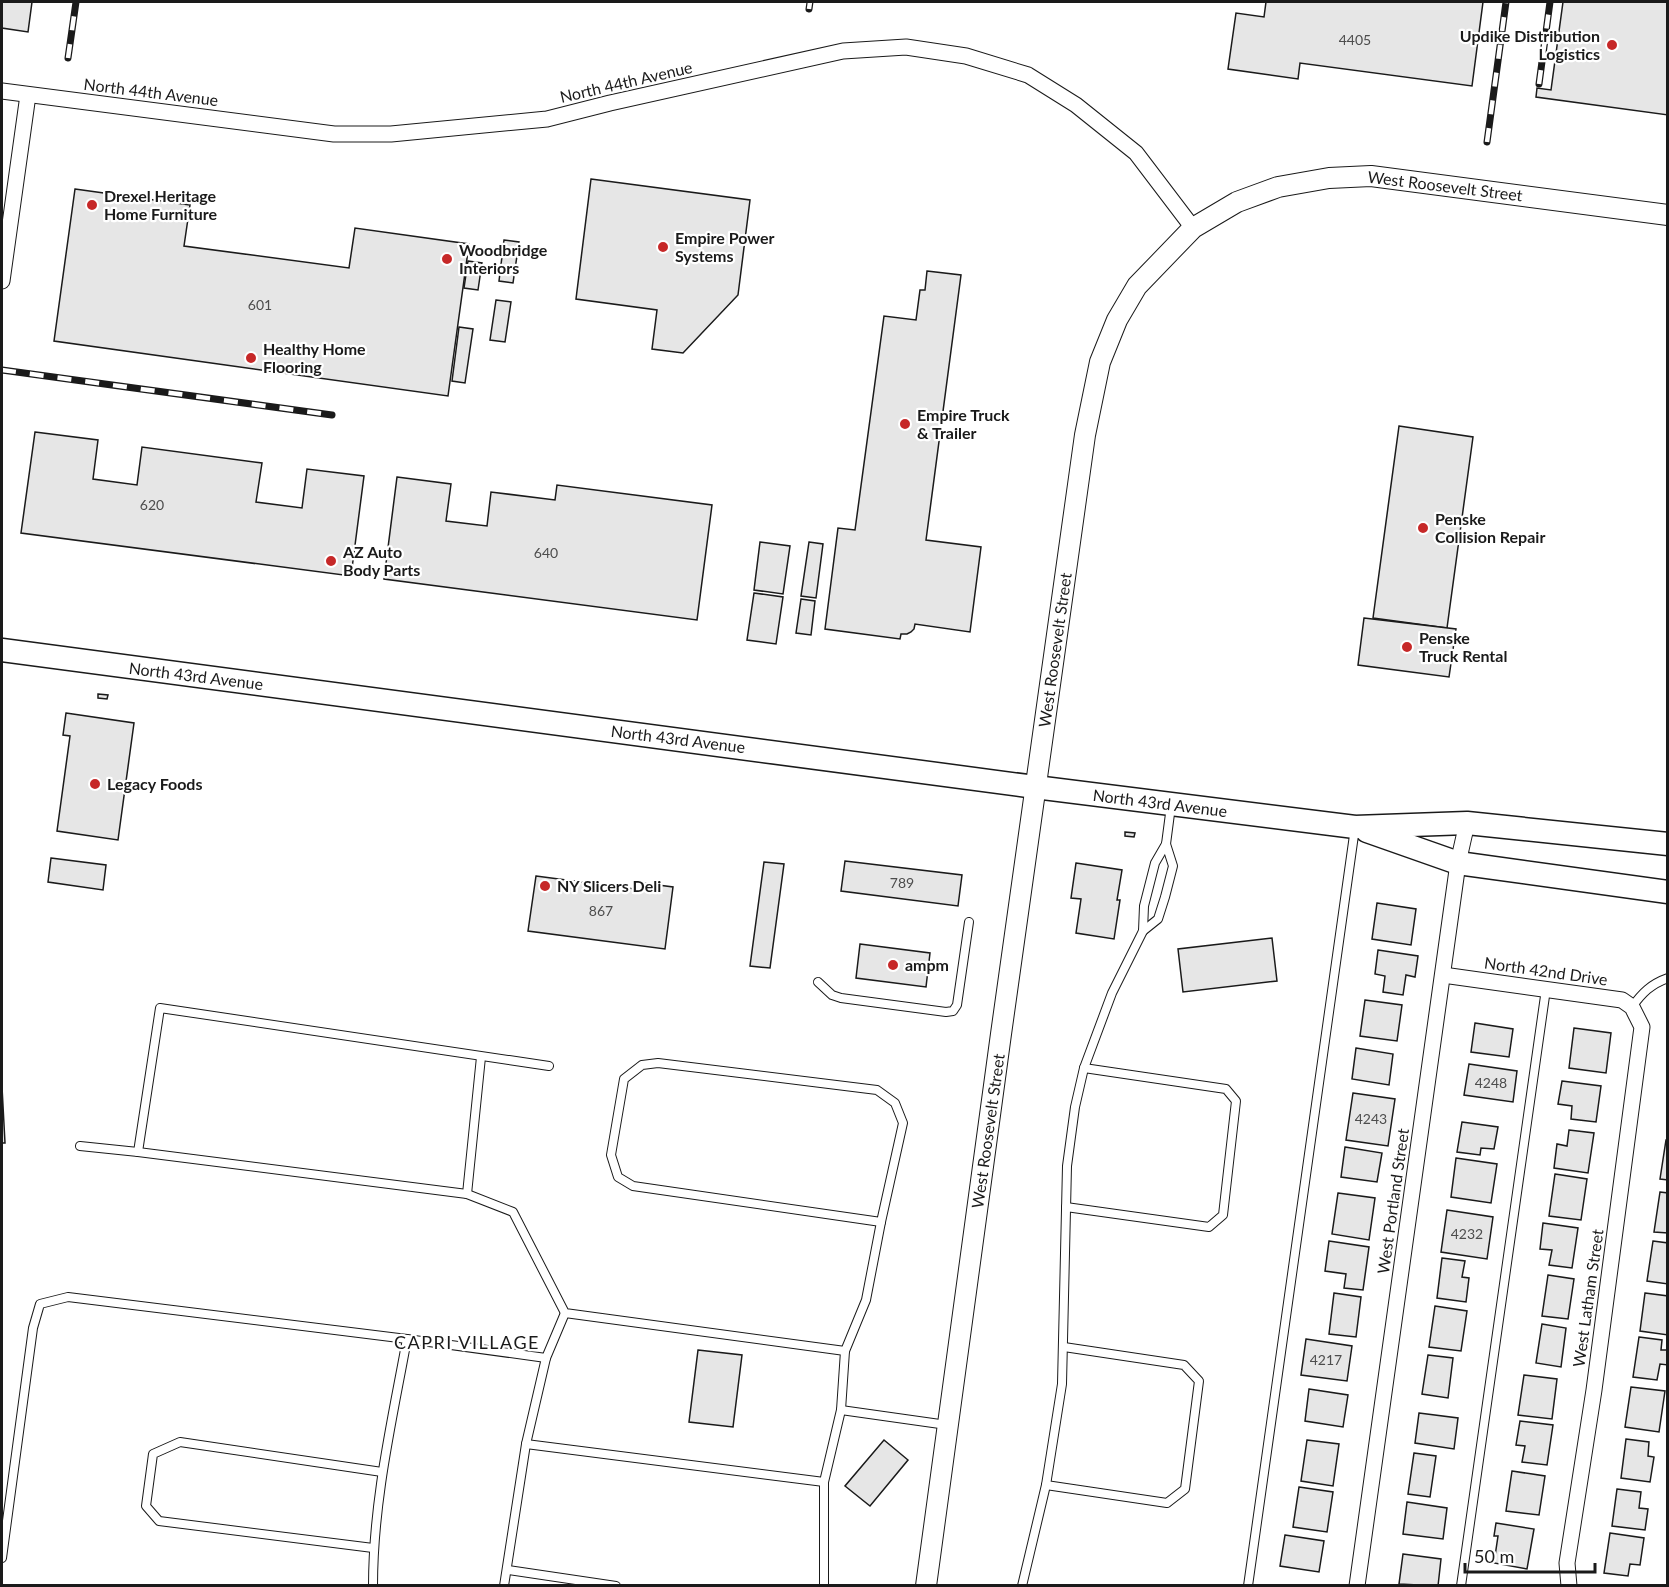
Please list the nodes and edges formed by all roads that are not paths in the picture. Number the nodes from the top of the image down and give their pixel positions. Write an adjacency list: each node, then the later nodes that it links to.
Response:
1 (2, 91): 2 (street, North 44th Avenue)
2 (28, 95): 4 (street, North 44th Avenue); 5 (street)
3 (1668, 214): 4 (street, West Roosevelt Street)
4 (1193, 228): 7 (street, West Roosevelt Street)
5 (2, 280)
6 (2, 650): 7 (main road, North 43rd Avenue)
7 (1035, 787): 8 (main road, North 43rd Avenue); 36 (street, West Roosevelt Street)
8 (1171, 804): 10 (main road, North 43rd Avenue); 11 (lane)
9 (1467, 823): 10 (main road, North 43rd Avenue); 12 (main road, North 43rd Avenue); 13 (street, West Portland Street)
10 (1355, 826): 13 (main road, North 43rd Avenue); 50 (lane)
11 (1166, 844): 16 (lane); 16 (lane)
12 (1668, 844)
13 (1458, 863): 14 (main road, North 43rd Avenue); 17 (street, West Portland Street)
14 (1668, 892)
15 (969, 922): 19 (lane)
16 (1143, 931): 24 (lane)
17 (1443, 975): 20 (street, North 42nd Drive); 51 (street, West Portland Street)
18 (1668, 978): 21 (lane)
19 (818, 982)
20 (1546, 989): 21 (street, North 42nd Drive); 52 (lane)
21 (1635, 1011): 53 (street, West Latham Street)
22 (481, 1057): 23 (lane); 26 (lane); 27 (lane)
23 (549, 1066)
24 (1084, 1068): 28 (lane); 28 (lane)
25 (80, 1146): 26 (lane)
26 (138, 1152): 27 (lane)
27 (467, 1194): 30 (lane)
28 (1066, 1207): 32 (lane)
29 (881, 1222): 29 (lane); 33 (lane)
30 (565, 1313): 33 (lane); 34 (lane)
31 (407, 1339): 34 (lane); 38 (lane); 42 (lane)
32 (1064, 1347): 40 (lane); 40 (lane)
33 (845, 1351): 35 (lane)
34 (546, 1358): 37 (lane)
35 (841, 1410): 36 (lane); 39 (lane)
36 (948, 1425): 48 (street, West Roosevelt Street)
37 (526, 1444): 39 (lane); 43 (lane)
38 (382, 1472): 41 (lane); 41 (lane)
39 (824, 1482): 47 (lane)
40 (1046, 1485): 49 (lane)
41 (373, 1548): 44 (lane)
42 (2, 1558)
43 (508, 1570): 45 (lane); 46 (lane)
44 (373, 1586)
45 (504, 1586)
46 (616, 1586)
47 (824, 1586)
48 (926, 1586)
49 (1022, 1586)
50 (1248, 1586)
51 (1357, 1586)
52 (1461, 1586)
53 (1569, 1586)

